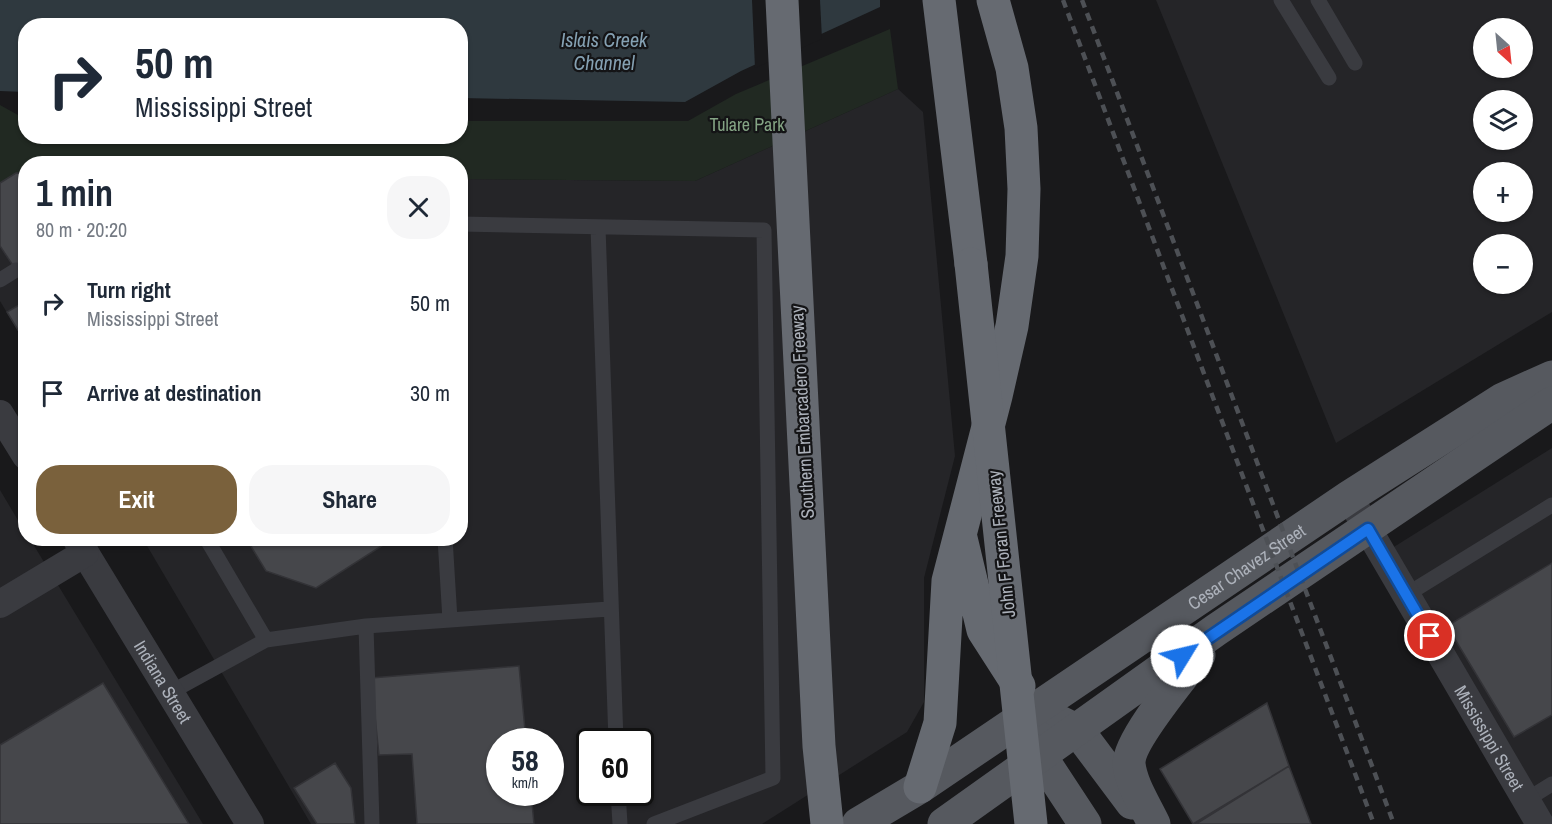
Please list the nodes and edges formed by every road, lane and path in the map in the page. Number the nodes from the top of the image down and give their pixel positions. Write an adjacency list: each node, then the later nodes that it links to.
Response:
1 (782, 0): 43 (highway, Southern Embarcadero Freeway)
2 (939, 0): 46 (highway, John F Foran Freeway, bridge)
3 (1281, 0): 7 (lane)
4 (1318, 0): 6 (lane)
5 (997, 13): 19 (highway)
6 (1356, 63)
7 (1329, 78)
8 (468, 224): 9 (lane)
9 (598, 227): 25 (lane); 42 (lane)
10 (16, 270): 11 (lane)
11 (0, 280)
12 (1552, 377): 16 (main road, Cesar Chavez Street)
13 (1552, 403): 18 (main road, Cesar Chavez Street)
14 (0, 414): 15 (street)
15 (18, 443)
16 (1349, 497): 18 (street, Mississippi Street); 31 (main road, Cesar Chavez Street)
17 (1552, 505): 23 (lane)
18 (1368, 529): 23 (street, Mississippi Street); 28 (main road, Cesar Chavez Street)
19 (960, 533): 31 (highway); 36 (highway)
20 (80, 546): 24 (street); 30 (street, Indiana Street)
21 (211, 546): 29 (lane)
22 (445, 546): 26 (lane)
23 (1406, 595): 38 (street, Mississippi Street)
24 (0, 604)
25 (609, 609): 26 (lane); 32 (lane)
26 (450, 620): 27 (lane)
27 (366, 626): 29 (lane); 40 (lane)
28 (1216, 630): 33 (main road, Cesar Chavez Street); 49 (main road)
29 (266, 640): 30 (lane)
30 (171, 692): 39 (street, Indiana Street)
31 (1034, 709): 33 (main road); 34 (main road); 36 (main road, Cesar Chavez Street)
32 (615, 728)
33 (1078, 731): 34 (main road, Cesar Chavez Street); 48 (main road)
34 (1041, 757): 45 (main road, Cesar Chavez Street); 47 (main road)
35 (1552, 784): 38 (lane)
36 (920, 787): 44 (main road, Cesar Chavez Street)
37 (619, 806): 41 (lane)
38 (1533, 812)
39 (250, 824)
40 (372, 824)
41 (620, 824)
42 (654, 824)
43 (827, 824)
44 (858, 824)
45 (945, 824)
46 (1031, 824)
47 (1085, 824)
48 (1147, 824)
49 (1154, 824)

